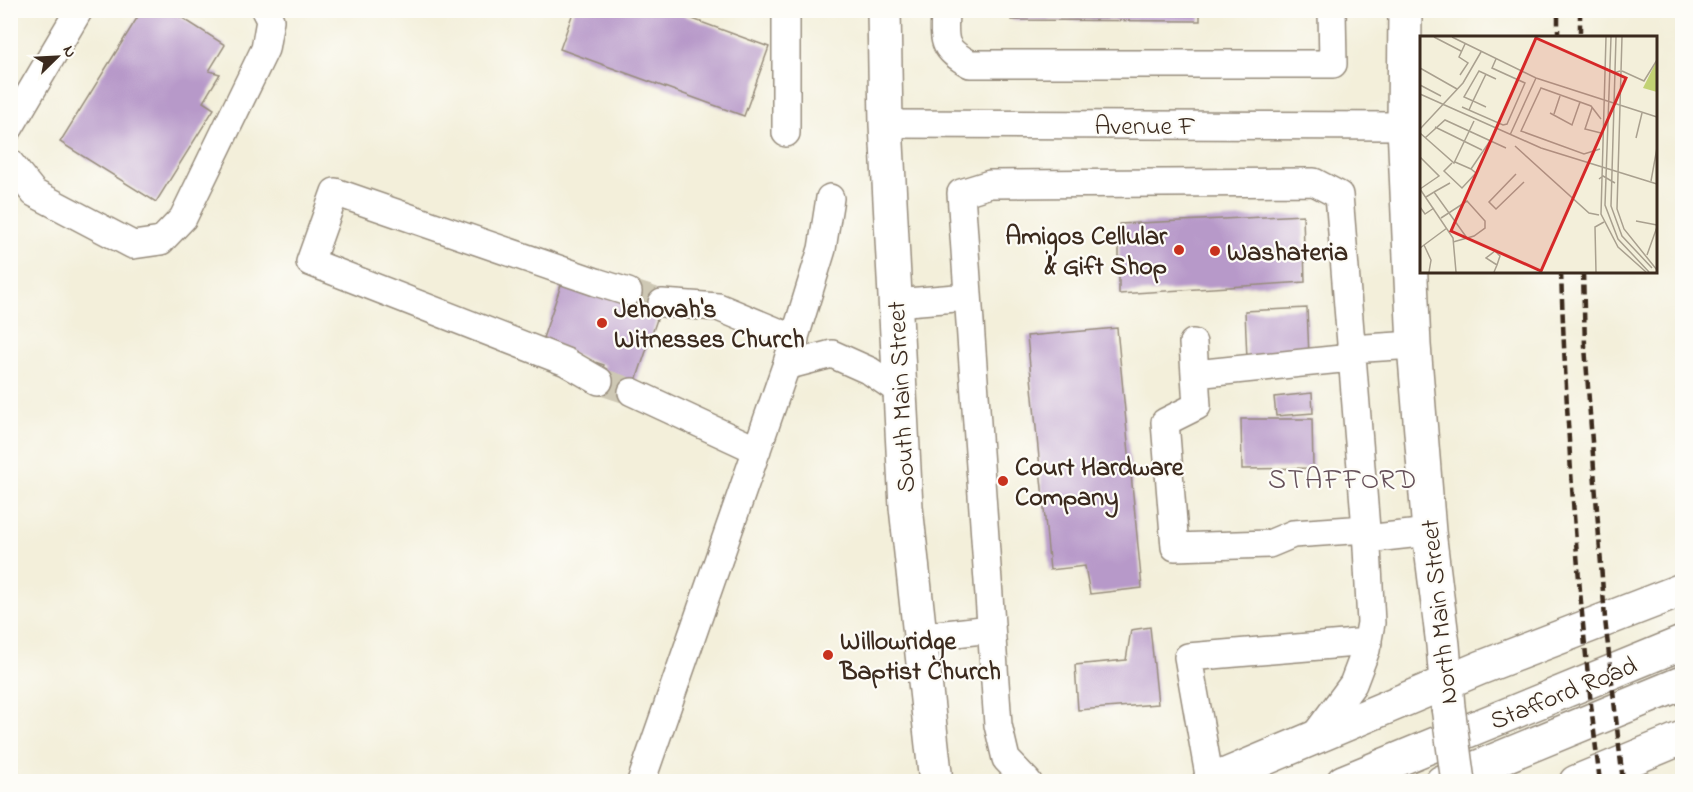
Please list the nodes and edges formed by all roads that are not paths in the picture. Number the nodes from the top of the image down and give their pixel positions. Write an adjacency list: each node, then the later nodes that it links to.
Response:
1 (79, 10): 10 (street)
2 (265, 10): 12 (street)
3 (786, 10): 11 (street)
4 (884, 10): 8 (main road, South Main Street)
5 (945, 10): 6 (street)
6 (1332, 10)
7 (1405, 10): 9 (main road, North Main Street)
8 (886, 124): 9 (street, Avenue F); 17 (main road, South Main Street)
9 (1404, 126): 20 (main road, North Main Street)
10 (10, 127)
11 (786, 133)
12 (10, 162)
13 (830, 198): 18 (street)
14 (628, 291): 24 (street)
15 (968, 297): 17 (street); 21 (street); 31 (street)
16 (662, 303): 18 (street)
17 (894, 303): 25 (main road, South Main Street)
18 (795, 339): 22 (street)
19 (1193, 343): 23 (street)
20 (1414, 345): 21 (street); 28 (main road, North Main Street)
21 (1351, 354): 23 (street); 29 (street)
22 (786, 366): 25 (street); 27 (street)
23 (1195, 374): 29 (street)
24 (599, 381)
25 (899, 391): 32 (main road, South Main Street)
26 (632, 392): 27 (street)
27 (758, 450): 40 (street)
28 (1429, 532): 29 (street); 36 (main road, North Main Street)
29 (1366, 534): 34 (street)
30 (1683, 590): 36 (main road)
31 (991, 629): 32 (street); 42 (street)
32 (919, 636): 41 (main road, South Main Street)
33 (1683, 643): 43 (main road, Stafford Road)
34 (1367, 646): 37 (street); 39 (street)
35 (1683, 683): 44 (main road, Stafford Road)
36 (1446, 696): 37 (main road); 45 (main road, North Main Street, bridge)
37 (1313, 738): 39 (main road)
38 (1683, 738): 46 (main road)
39 (1210, 781)
40 (641, 782)
41 (936, 782)
42 (1028, 782)
43 (1343, 782)
44 (1442, 782)
45 (1458, 782)
46 (1576, 782)

